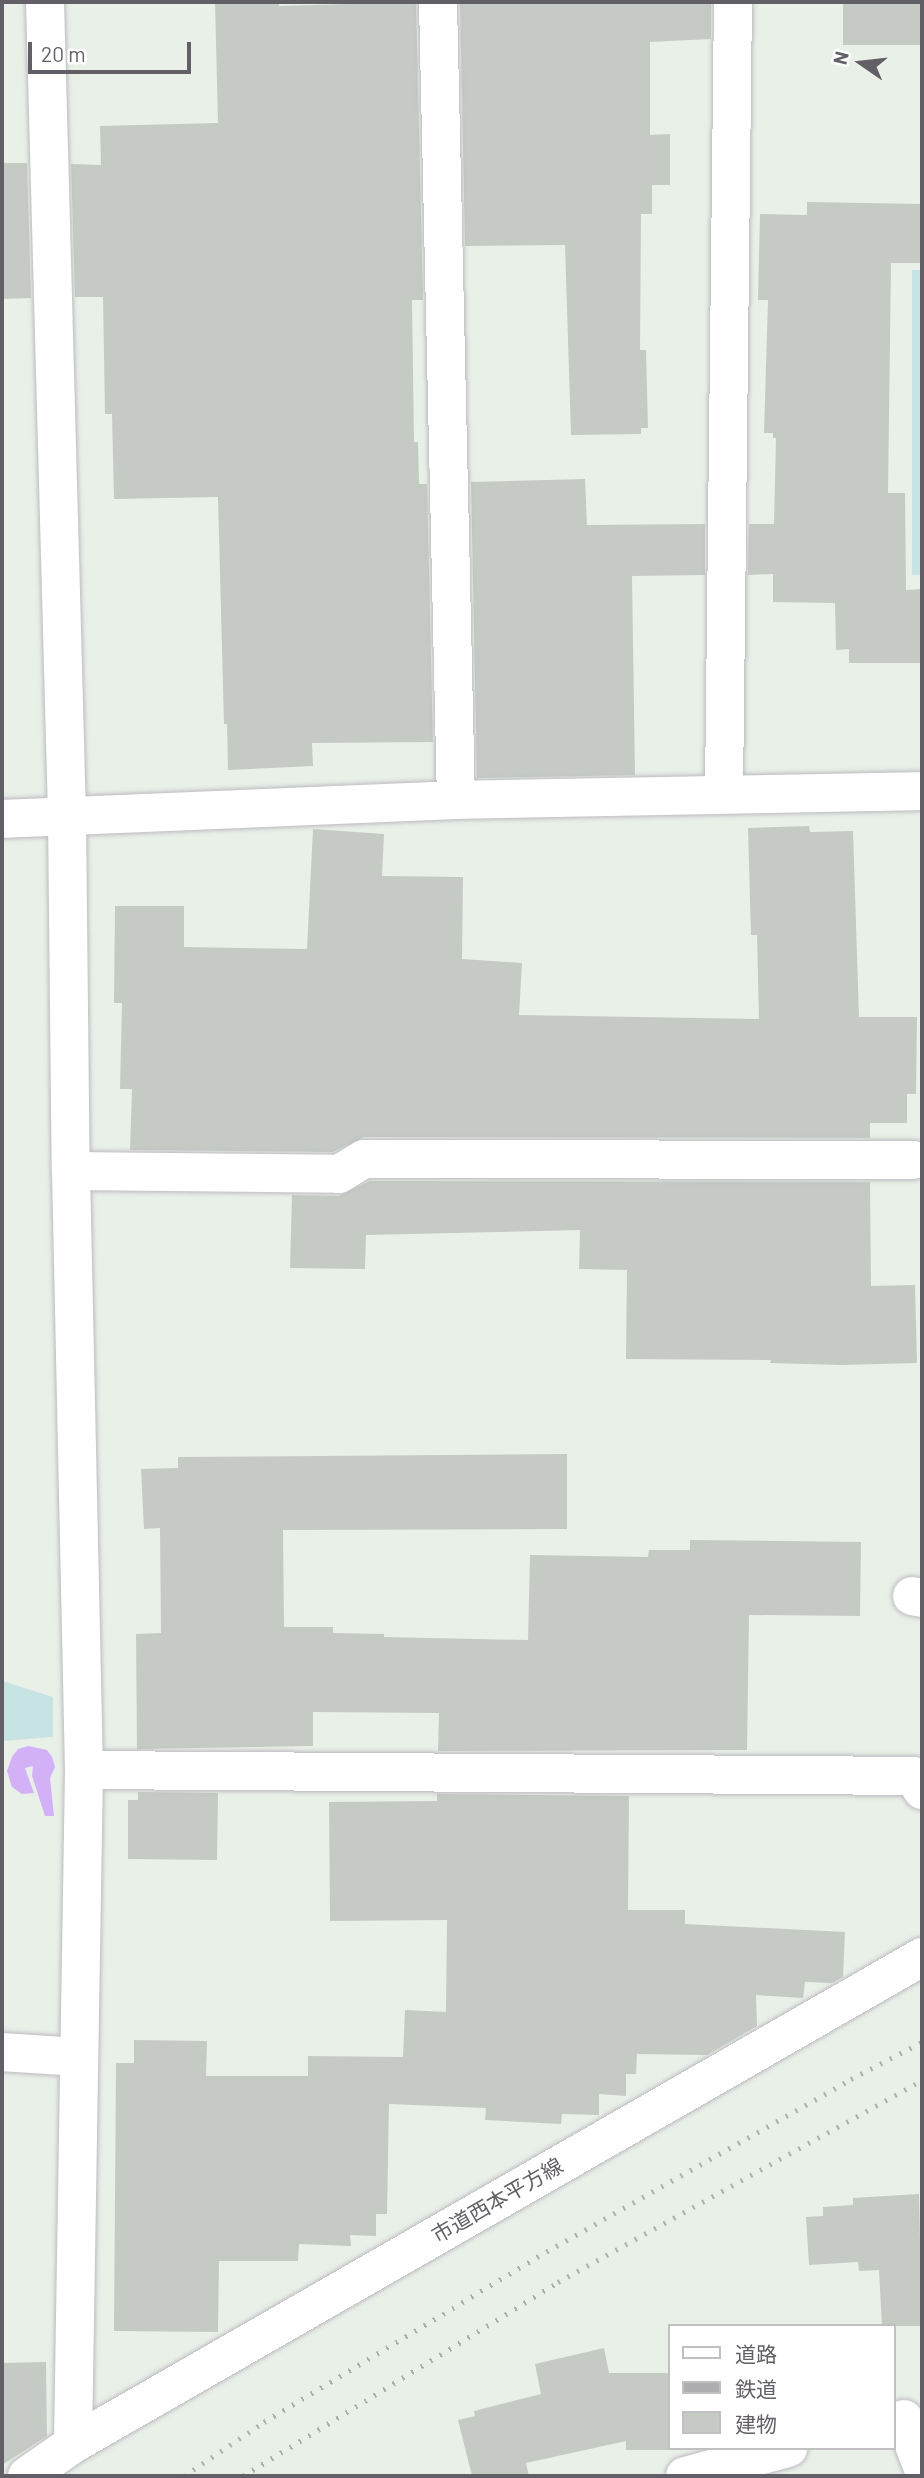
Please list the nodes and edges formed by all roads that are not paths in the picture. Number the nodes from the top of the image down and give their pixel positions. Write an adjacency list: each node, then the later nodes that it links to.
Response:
1 (45, 2): 7 (street)
2 (438, 2): 6 (street)
3 (733, 2): 5 (street)
4 (922, 790): 5 (street)
5 (724, 792): 6 (street)
6 (456, 800): 7 (street)
7 (67, 817): 8 (street); 10 (street)
8 (2, 819)
9 (913, 1160): 10 (street)
10 (71, 1171): 11 (street)
11 (84, 1770): 12 (street); 15 (street)
12 (922, 1790)
13 (922, 1949): 17 (street, 市道西本平方線)
14 (2, 2052): 15 (street)
15 (79, 2057): 17 (street)
16 (907, 2418): 19 (street)
17 (73, 2444): 20 (street, 市道西本平方線)
18 (781, 2450): 21 (street)
19 (922, 2466)
20 (27, 2476)
21 (685, 2476)

